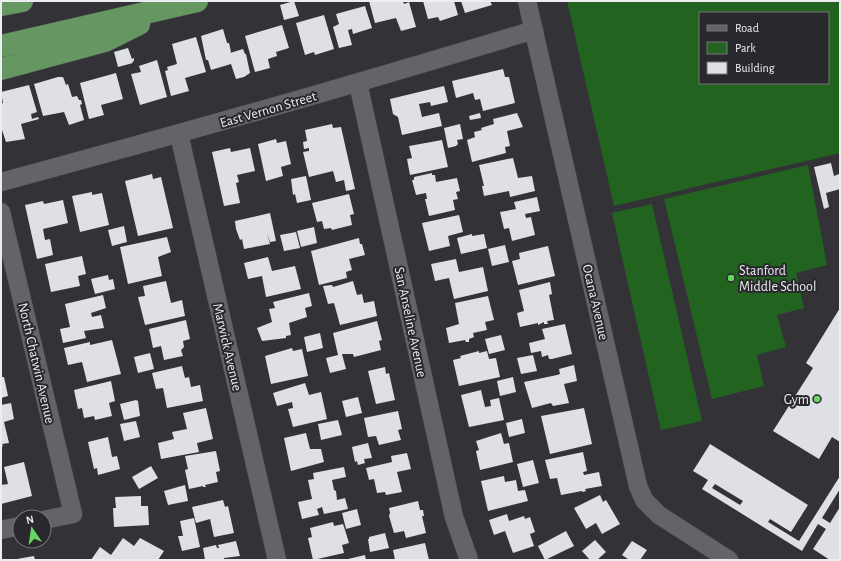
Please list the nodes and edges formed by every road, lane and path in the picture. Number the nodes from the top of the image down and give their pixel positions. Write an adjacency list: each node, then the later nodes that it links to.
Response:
1 (22, 1): 4 (highway)
2 (197, 1): 5 (highway)
3 (528, 1): 6 (street, Ocana Avenue)
4 (1, 6)
5 (171, 8): 7 (highway); 8 (highway)
6 (534, 30): 9 (street, East Vernon Street); 18 (street, Ocana Avenue)
7 (1, 46)
8 (1, 69)
9 (358, 83): 10 (street, East Vernon Street); 17 (street, San Anseline Avenue)
10 (180, 134): 11 (street, East Vernon Street); 16 (street, Marwick Avenue)
11 (1, 182)
12 (1, 212): 13 (street, North Chatwin Avenue)
13 (52, 518)
14 (12, 528): 15 (street)
15 (1, 530)
16 (277, 560)
17 (469, 560)
18 (729, 560)

